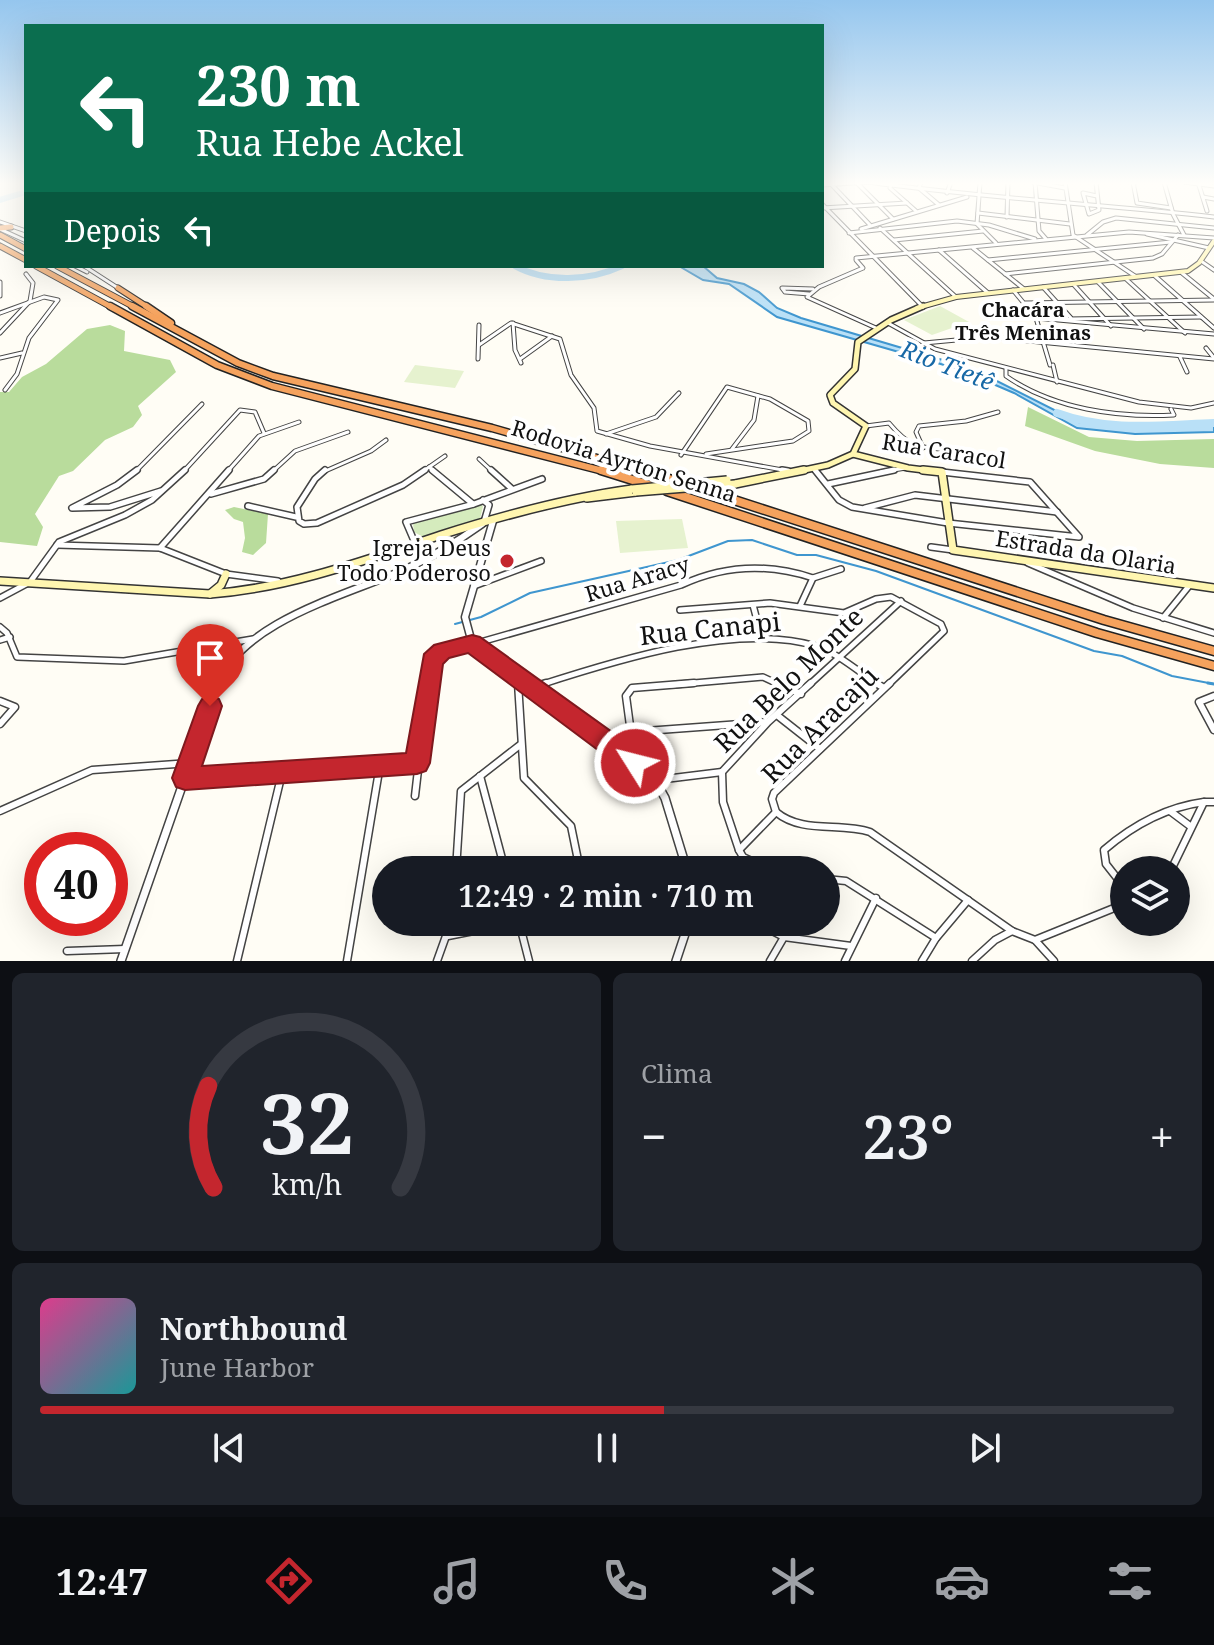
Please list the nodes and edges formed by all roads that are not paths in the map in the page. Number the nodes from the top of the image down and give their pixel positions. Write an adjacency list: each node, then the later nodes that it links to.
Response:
1 (843, 227): 17 (street)
2 (868, 227): 16 (street)
3 (876, 227): 12 (street)
4 (899, 227): 12 (street)
5 (980, 227): 14 (street)
6 (991, 227): 25 (street)
7 (1039, 227): 22 (street)
8 (1071, 227): 21 (street)
9 (1099, 227): 18 (street)
10 (1180, 227): 20 (street)
11 (4, 228): 13 (street); 23 (street); 30 (highway)
12 (880, 229): 16 (street); 24 (street)
13 (24, 231)
14 (983, 231): 24 (street); 27 (street)
15 (1133, 231): 18 (street); 19 (street); 26 (street)
16 (855, 232): 17 (street)
17 (849, 233): 35 (street)
18 (1087, 235): 21 (street)
19 (1178, 235): 20 (street); 26 (street)
20 (1184, 235): 28 (street)
21 (1074, 237): 22 (street); 32 (street)
22 (1046, 239): 25 (street)
23 (24, 240)
24 (894, 240): 34 (street)
25 (1037, 240): 27 (street)
26 (1172, 241): 28 (street); 32 (street); 39 (street)
27 (998, 244): 31 (street)
28 (1212, 244): 38 (main road)
29 (0, 246): 36 (highway)
30 (24, 247)
31 (971, 247): 33 (street); 37 (street)
32 (1094, 249): 37 (street); 39 (street)
33 (939, 250): 34 (street); 60 (street)
34 (908, 253): 35 (street); 63 (street)
35 (875, 256): 57 (street); 72 (street)
36 (24, 259)
37 (988, 260): 47 (street)
38 (1201, 261): 44 (street); 45 (main road)
39 (1114, 263): 47 (street); 50 (street)
40 (40, 268): 181 (highway, Rodovia Ayrton Senna)
41 (61, 268): 89 (highway, Rodovia Ayrton Senna)
42 (80, 268): 49 (street)
43 (87, 268): 49 (street)
44 (1214, 270)
45 (1182, 273): 48 (main road); 64 (street)
46 (26, 274): 66 (street)
47 (1005, 274): 58 (street)
48 (1155, 276): 50 (main road); 65 (street)
49 (103, 278): 56 (street)
50 (1138, 278): 51 (main road)
51 (1126, 279): 53 (main road); 68 (street)
52 (0, 282): 62 (street)
53 (1098, 282): 54 (main road); 67 (street)
54 (1074, 285): 55 (main road); 70 (street)
55 (1043, 287): 58 (main road); 69 (street)
56 (118, 288): 89 (highway)
57 (816, 289): 61 (street); 61 (street)
58 (1024, 289): 59 (main road)
59 (1013, 290): 60 (main road); 71 (street)
60 (988, 293): 63 (main road)
61 (809, 294): 85 (street)
62 (0, 296)
63 (956, 297): 72 (main road)
64 (1214, 299): 65 (street)
65 (1183, 300): 68 (street); 74 (street)
66 (30, 301): 73 (street); 88 (street); 97 (street)
67 (1117, 301): 68 (street); 70 (street); 77 (street)
68 (1150, 301): 78 (street)
69 (1057, 302): 70 (street); 71 (street); 79 (street)
70 (1090, 302): 76 (street)
71 (1025, 303): 75 (street)
72 (923, 307): 81 (main road)
73 (0, 313)
74 (1201, 317): 78 (street); 86 (street)
75 (1036, 318): 80 (street); 93 (street)
76 (1105, 318): 77 (street); 79 (street); 84 (street)
77 (1134, 318): 78 (street); 87 (street)
78 (1169, 318): 90 (street)
79 (1073, 319): 80 (street)
80 (1050, 320): 84 (street)
81 (887, 322): 85 (main road); 94 (street)
82 (513, 323): 92 (street); 92 (street); 95 (street)
83 (479, 325): 95 (street)
84 (1111, 326): 87 (street)
85 (876, 328): 113 (main road)
86 (1214, 328)
87 (1145, 330): 90 (street)
88 (0, 333)
89 (181, 334): 179 (highway, Rodovia Ayrton Senna)
90 (1186, 334): 91 (street)
91 (1214, 334)
92 (552, 336): 116 (street)
93 (1043, 342): 94 (street); 98 (street); 104 (street)
94 (922, 344): 102 (street)
95 (479, 345): 100 (street)
96 (1206, 348): 101 (street)
97 (22, 353): 99 (street); 105 (street)
98 (1180, 357): 101 (street); 103 (street)
99 (0, 358)
100 (478, 359)
101 (1214, 359)
102 (1006, 368): 104 (street); 110 (street)
103 (1187, 372)
104 (1057, 382): 110 (street)
105 (5, 390)
106 (679, 393): 116 (street)
107 (758, 396): 119 (street); 119 (street); 123 (street)
108 (1214, 403): 110 (street)
109 (202, 404): 136 (street)
110 (1171, 407)
111 (998, 412): 118 (street)
112 (299, 422): 115 (street)
113 (866, 426): 118 (street); 122 (main road)
114 (348, 432): 138 (street)
115 (264, 433): 136 (street); 138 (street)
116 (604, 435): 123 (street)
117 (386, 440): 145 (street)
118 (923, 448): 120 (street)
119 (732, 449): 121 (street)
120 (950, 450)
121 (702, 454): 123 (street); 126 (street)
122 (853, 454): 128 (main road); 129 (main road, Rua Caracol)
123 (681, 455)
124 (445, 456): 127 (street)
125 (479, 459): 135 (street)
126 (751, 464): 130 (street); 132 (street)
127 (429, 467): 141 (street); 145 (street)
128 (814, 468): 130 (main road); 134 (street)
129 (908, 468): 131 (main road, Rua Caracol); 134 (street)
130 (791, 472): 132 (main road)
131 (942, 472): 139 (main road); 144 (street, Rua Caracol)
132 (770, 476): 137 (main road, bridge); 137 (main road, bridge)
133 (542, 479): 135 (street)
134 (827, 485): 143 (street)
135 (512, 489): 140 (street)
136 (164, 490): 149 (street)
137 (634, 491): 146 (main road)
138 (209, 495): 152 (street)
139 (946, 498): 143 (street); 144 (street); 147 (main road)
140 (483, 500): 141 (street); 148 (street)
141 (474, 504): 150 (street)
142 (248, 506): 145 (street)
143 (863, 509): 147 (street)
144 (1057, 512): 147 (street)
145 (296, 517)
146 (493, 521): 148 (main road); 163 (street)
147 (948, 523): 153 (main road)
148 (483, 524): 150 (main road); 175 (street)
149 (54, 545): 152 (street); 160 (street)
150 (416, 545): 161 (main road)
151 (931, 547): 153 (street)
152 (160, 548): 157 (street)
153 (953, 550): 154 (main road, Estrada da Olaria)
154 (1020, 558): 162 (main road, Estrada da Olaria); 171 (street)
155 (541, 561): 163 (street)
156 (841, 569): 158 (street)
157 (226, 574): 161 (street); 165 (main road)
158 (813, 578): 169 (street); 178 (street, Rua Aracy)
159 (0, 581): 160 (main road)
160 (30, 582): 165 (main road); 166 (street)
161 (290, 582): 165 (main road)
162 (1189, 586): 164 (main road, Estrada da Olaria); 171 (street)
163 (472, 587): 178 (street)
164 (1214, 588)
165 (210, 594)
166 (0, 598)
167 (901, 601): 169 (street); 180 (street, Rua Belo Monte); 184 (street, Rua Aracajú)
168 (753, 605): 169 (street); 170 (street); 176 (street)
169 (800, 606)
170 (680, 610)
171 (1163, 618): 173 (street)
172 (0, 627): 174 (street)
173 (1214, 633)
174 (10, 637): 175 (street); 177 (street)
175 (253, 639): 195 (street)
176 (762, 639): 180 (street, Rua Canapi); 183 (street, Rua Canapi)
177 (0, 640)
178 (472, 643): 182 (street); 196 (street, Rua Aracy)
179 (1214, 651)
180 (839, 657): 184 (street, Rua Canapi); 185 (street, Rua Belo Monte)
181 (1214, 669)
182 (518, 679): 183 (street); 193 (street)
183 (530, 688): 197 (street)
184 (884, 688): 194 (street, Rua Aracajú)
185 (801, 694): 188 (street, Rua Belo Monte); 192 (street)
186 (1214, 696): 191 (street)
187 (0, 701): 190 (street)
188 (777, 715): 189 (street, Rua Belo Monte); 194 (street)
189 (768, 722): 192 (street); 200 (street, Rua Belo Monte)
190 (0, 724)
191 (1214, 730)
192 (632, 732): 197 (street)
193 (520, 745): 201 (street); 214 (street)
194 (820, 749): 209 (street, Rua Aracajú)
195 (190, 763): 202 (street); 207 (street)
196 (417, 763): 198 (street); 204 (street)
197 (635, 763): 203 (street)
198 (380, 765): 199 (street); 236 (street)
199 (283, 772): 202 (street); 235 (street)
200 (722, 772): 203 (street); 211 (street, Rua Belo Monte)
201 (480, 775): 212 (street); 213 (street)
202 (185, 778): 232 (street)
203 (655, 780): 215 (street)
204 (415, 796)
205 (1204, 802): 206 (street); 208 (street); 210 (street)
206 (1214, 802)
207 (0, 811)
208 (1170, 811): 210 (street); 219 (street)
209 (776, 812): 211 (street); 222 (street, Rua Aracajú)
210 (1190, 826): 218 (street)
211 (741, 853): 216 (street); 217 (street)
212 (457, 856)
213 (501, 856)
214 (577, 856)
215 (683, 856)
216 (739, 856)
217 (746, 856)
218 (1177, 856)
219 (1110, 869)
220 (840, 880): 221 (street)
221 (876, 898): 229 (street); 231 (street)
222 (968, 900): 224 (street, Rua Aracajú); 229 (street)
223 (1110, 910): 230 (street)
224 (1012, 931): 230 (street, Rua Aracajú); 243 (street)
225 (448, 936): 237 (street)
226 (523, 936): 238 (street)
227 (684, 936): 239 (street)
228 (784, 937): 231 (street); 240 (street)
229 (936, 938): 242 (street)
230 (1035, 940): 244 (street)
231 (851, 946): 241 (street)
232 (125, 949): 233 (street); 234 (street)
233 (67, 951)
234 (121, 961)
235 (237, 961)
236 (347, 961)
237 (437, 961)
238 (529, 961)
239 (676, 961)
240 (770, 961)
241 (845, 961)
242 (922, 961)
243 (972, 961)
244 (1054, 961)

